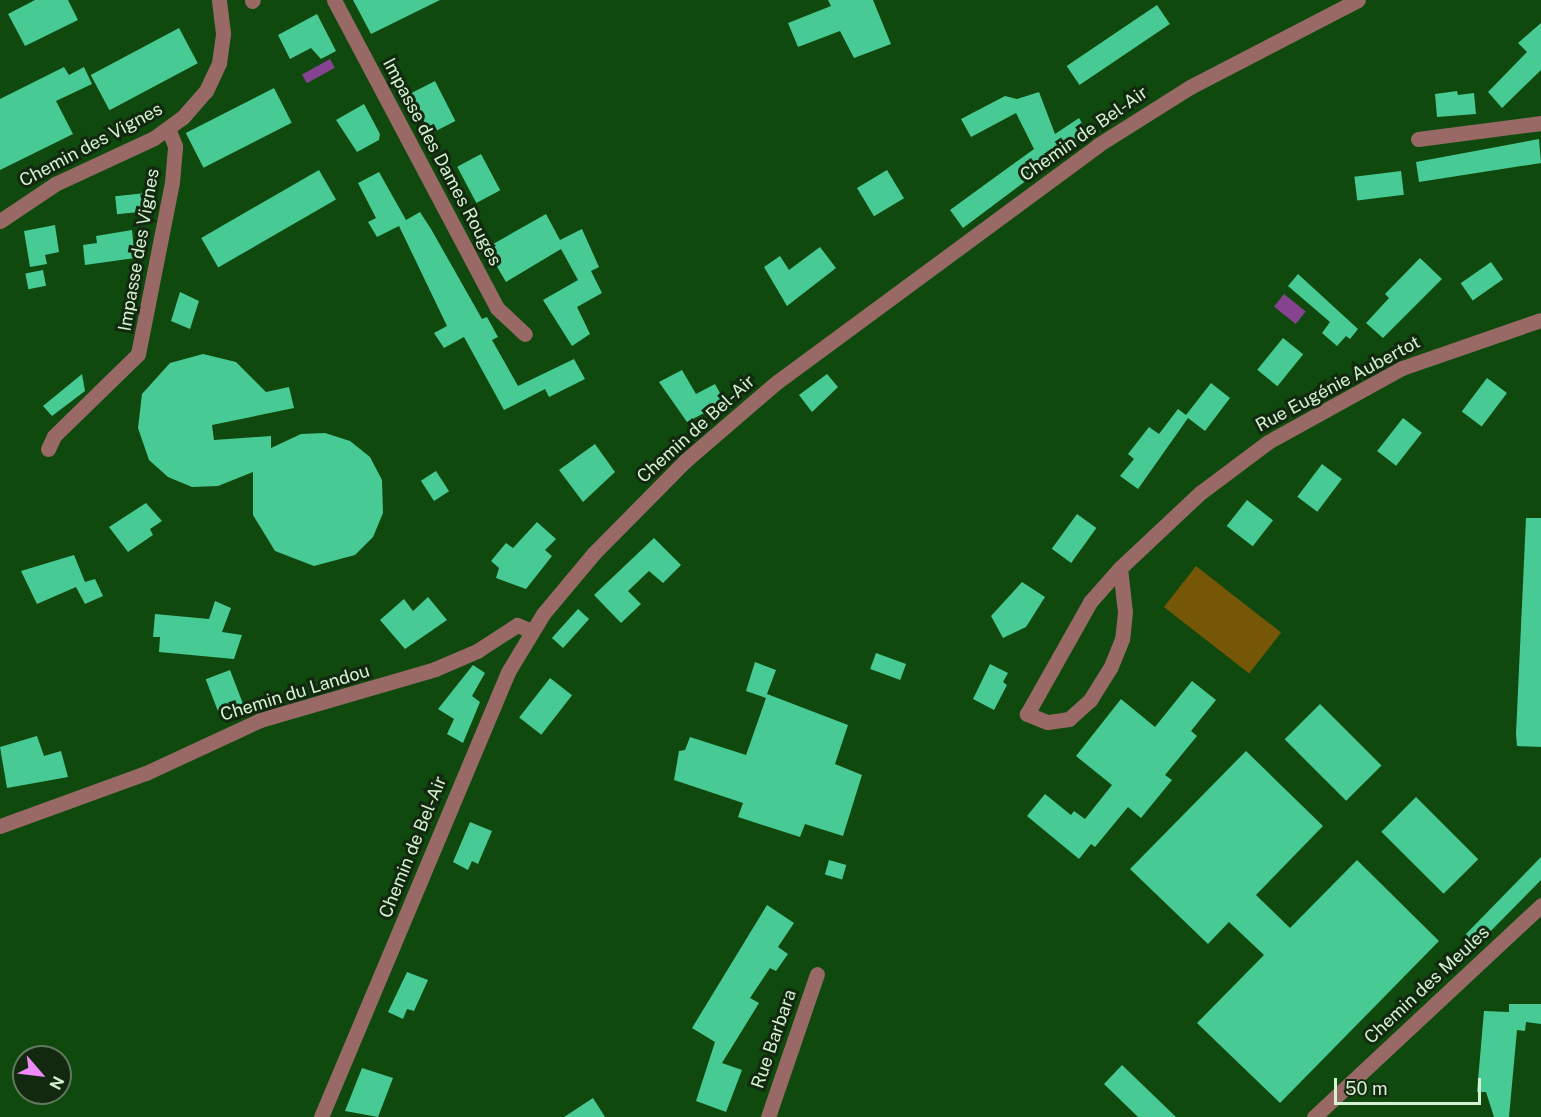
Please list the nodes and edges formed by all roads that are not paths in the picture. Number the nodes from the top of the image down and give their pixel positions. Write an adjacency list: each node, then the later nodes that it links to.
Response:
1 (219, 0): 5 (street, Chemin des Vignes)
2 (334, 0): 9 (street, Impasse des Dames Rouges)
3 (1358, 0): 12 (street, Chemin de Bel-Air)
4 (1541, 123): 6 (street)
5 (169, 129): 7 (street, Chemin des Vignes); 10 (street, Impasse des Vignes)
6 (1418, 139)
7 (0, 221)
8 (1541, 320): 11 (street, Rue Eugénie Aubertot)
9 (525, 334)
10 (48, 449)
11 (1120, 568): 11 (street, Rue Eugénie Aubertot)
12 (532, 631): 13 (street, Chemin du Landou); 16 (street, Chemin de Bel-Air)
13 (0, 826)
14 (1541, 905): 18 (street, Chemin des Meules)
15 (817, 974): 17 (street, Rue Barbara)
16 (321, 1117)
17 (768, 1117)
18 (1314, 1117)

